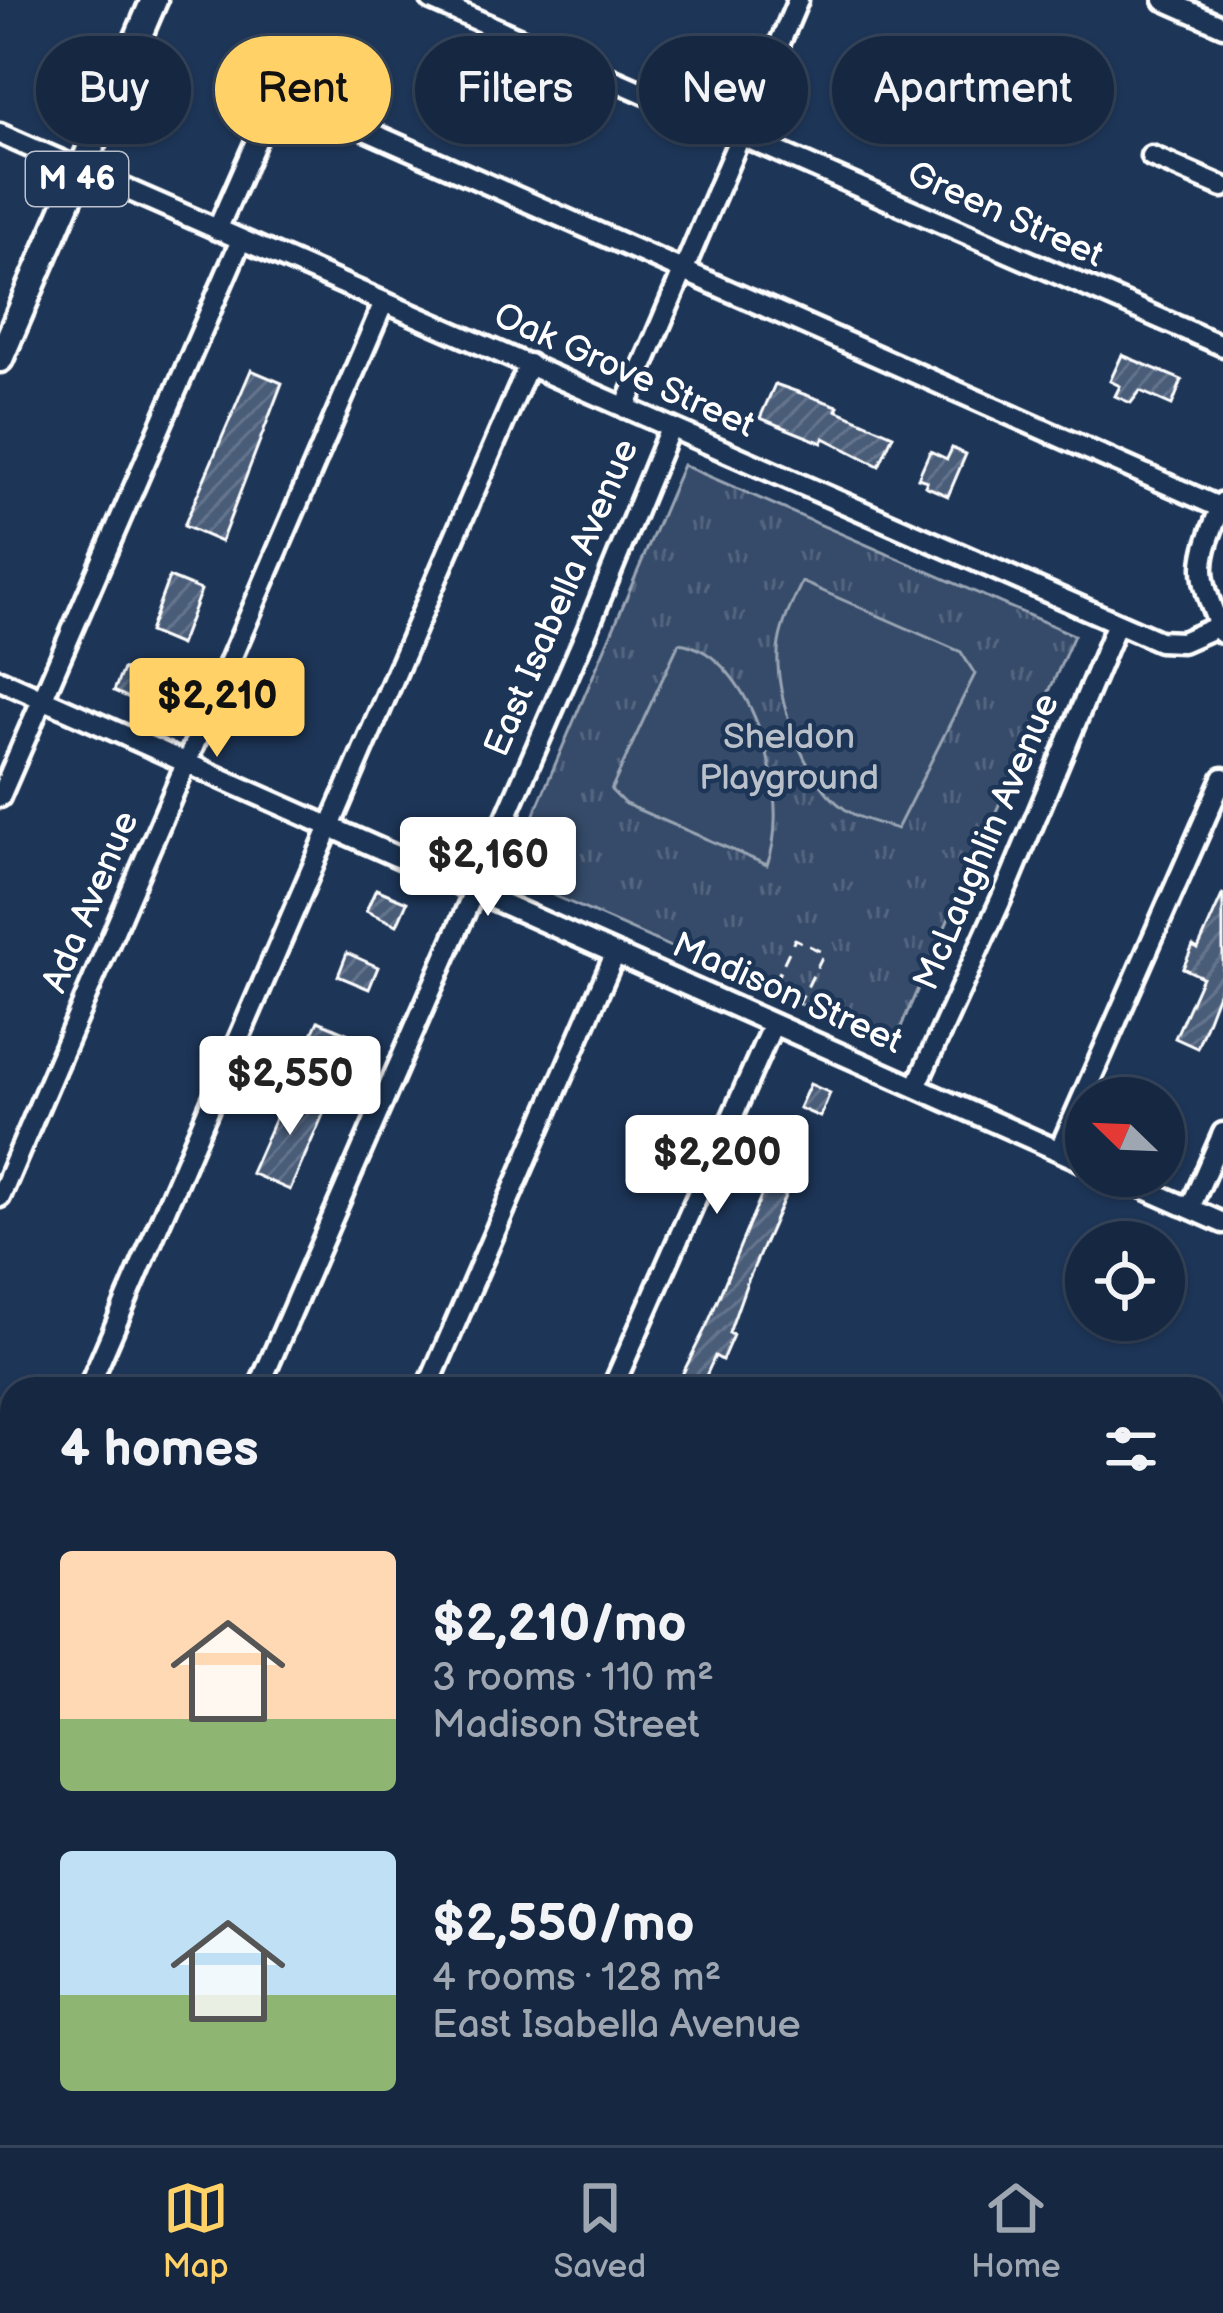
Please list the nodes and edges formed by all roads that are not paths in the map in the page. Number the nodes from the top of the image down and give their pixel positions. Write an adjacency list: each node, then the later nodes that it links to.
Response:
1 (154, 0): 12 (main road, M 46)
2 (431, 0): 7 (street, Green Street)
3 (797, 0): 6 (street, East Isabella Avenue)
4 (1165, 0): 5 (street)
5 (1223, 26)
6 (782, 36)
7 (639, 91)
8 (0, 134): 12 (street, Oak Grove Street)
9 (736, 144): 16 (street, East Isabella Avenue)
10 (761, 144): 18 (street, Green Street)
11 (1151, 156): 13 (street)
12 (81, 171): 14 (street, Oak Grove Street); 19 (main road, M 46)
13 (1223, 187)
14 (217, 230): 15 (street, Oak Grove Street); 16 (street)
15 (241, 240): 17 (street, Oak Grove Street); 27 (street)
16 (682, 272): 21 (street, East Isabella Avenue); 23 (street)
17 (384, 302): 20 (street, Oak Grove Street); 28 (street, Ada Avenue)
18 (1223, 346)
19 (0, 359)
20 (529, 364): 21 (street, Oak Grove Street); 31 (street)
21 (625, 408): 22 (street, Oak Grove Street)
22 (670, 428): 24 (street, Oak Grove Street); 32 (street, East Isabella Avenue)
23 (1222, 505): 25 (street)
24 (1117, 623): 25 (street, Oak Grove Street); 35 (street, McLaughlin Avenue)
25 (1222, 628)
26 (0, 680): 27 (street, Madison Street)
27 (43, 699): 28 (street, Madison Street); 30 (street)
28 (186, 763): 31 (street, Madison Street); 39 (street, Ada Avenue)
29 (1223, 778): 37 (street)
30 (0, 797)
31 (328, 826): 32 (street, Madison Street); 43 (street)
32 (471, 890): 33 (street, Madison Street); 44 (street, East Isabella Avenue)
33 (615, 953): 34 (street, Madison Street); 45 (street)
34 (775, 1020): 35 (street, Madison Street); 46 (street)
35 (916, 1087): 37 (street, Madison Street)
36 (1223, 1133): 41 (street)
37 (1059, 1151): 38 (street, Madison Street)
38 (1065, 1154)
39 (0, 1197)
40 (1165, 1197): 41 (street)
41 (1190, 1208): 42 (street)
42 (1223, 1222)
43 (93, 1377)
44 (263, 1377)
45 (432, 1377)
46 (617, 1377)

